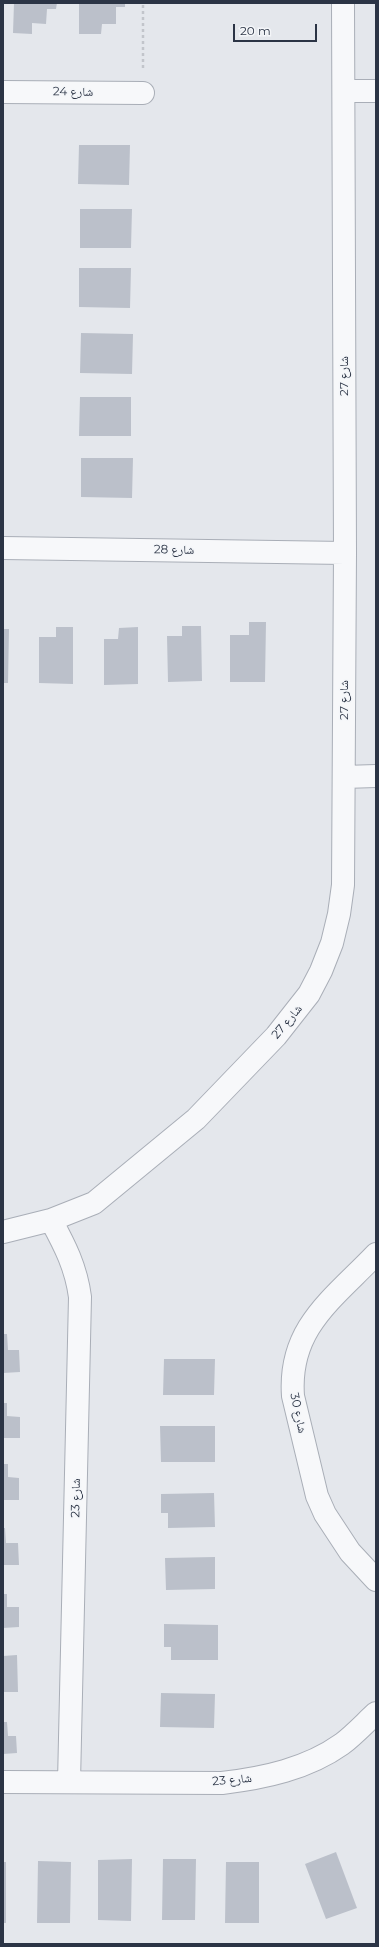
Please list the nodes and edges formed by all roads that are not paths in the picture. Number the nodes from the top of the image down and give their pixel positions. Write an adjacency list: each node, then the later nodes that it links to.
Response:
1 (343, 3): 2 (street, شارع 27)
2 (344, 91): 3 (street); 7 (street, شارع 27)
3 (376, 91)
4 (3, 92): 5 (street, شارع 24)
5 (143, 93)
6 (3, 548): 7 (street, شارع 28)
7 (345, 553): 9 (street, شارع 27)
8 (376, 776): 9 (street)
9 (344, 777): 10 (street, شارع 27)
10 (51, 1220): 11 (street, شارع 27); 16 (street, شارع 23)
11 (3, 1232)
12 (376, 1254): 13 (street, شارع 30)
13 (376, 1580)
14 (376, 1712): 16 (street, شارع 23)
15 (3, 1782): 16 (street, شارع 23)
16 (70, 1782)

